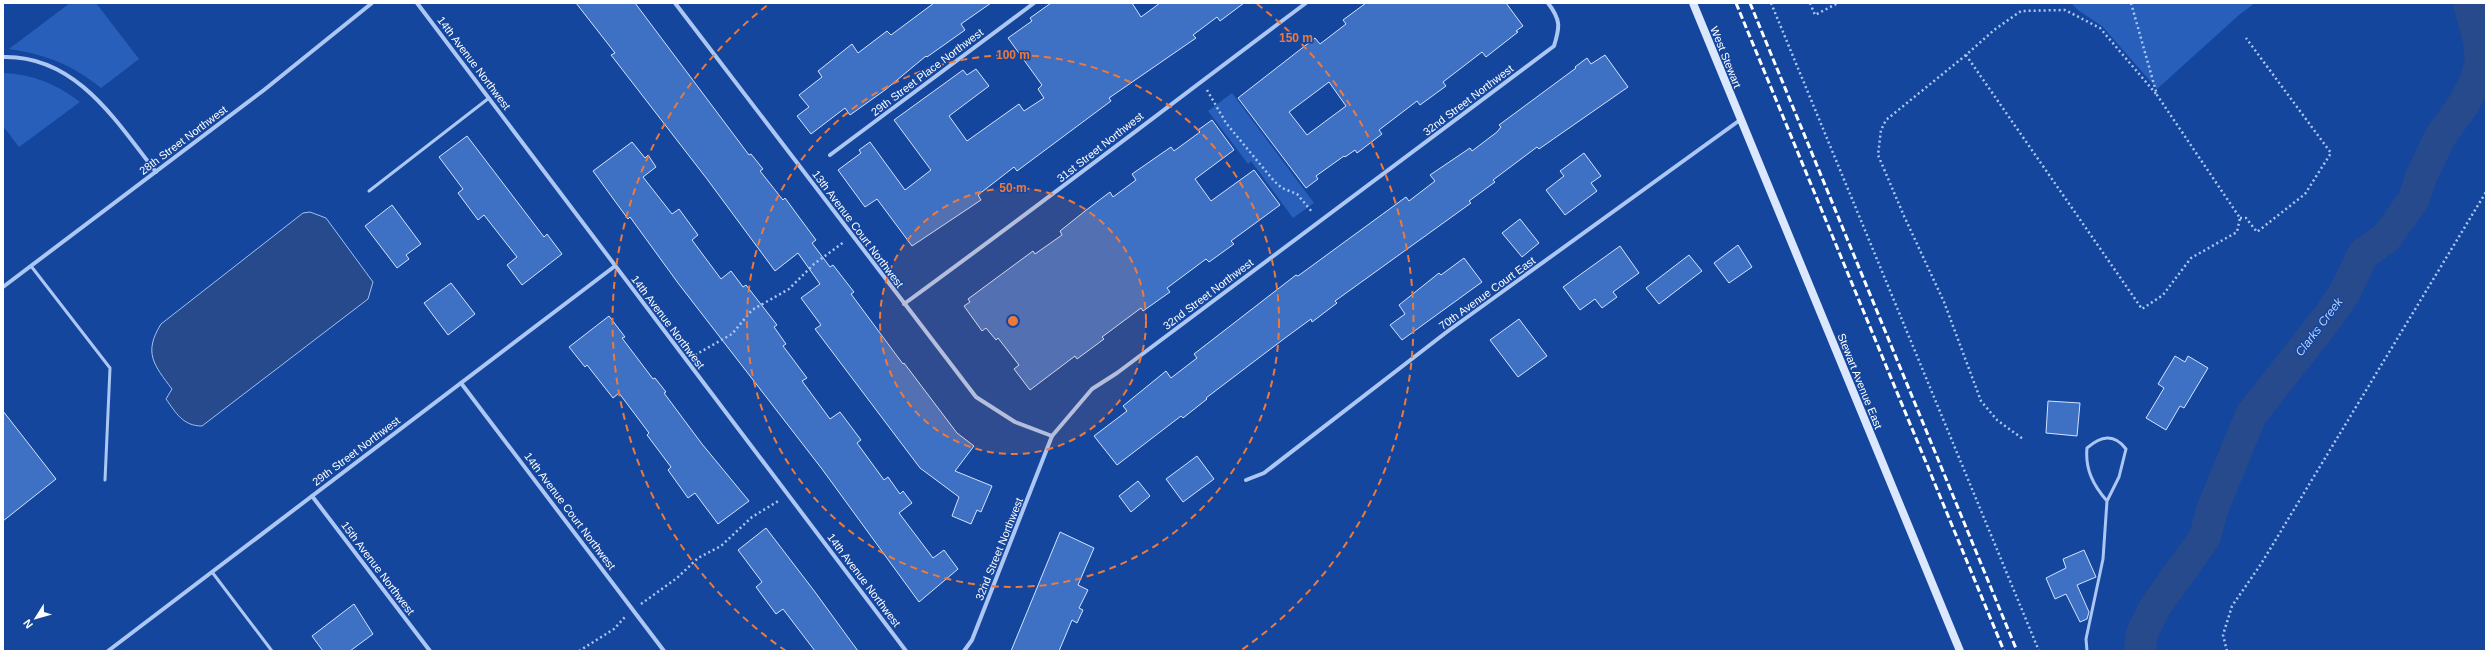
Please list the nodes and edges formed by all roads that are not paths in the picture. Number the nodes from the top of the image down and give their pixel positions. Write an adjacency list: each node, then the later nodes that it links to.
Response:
1 (372, 3): 12 (street, 28th Street Northwest)
2 (417, 3): 9 (street, 14th Avenue Northwest)
3 (675, 3): 17 (street, 13th Avenue Court Northwest)
4 (1034, 3): 11 (street, 29th Street Place Northwest)
5 (1306, 3): 17 (street, 31st Street Northwest)
6 (1548, 3): 19 (street, 32nd Street Northwest)
7 (1693, 3): 10 (street, West Stewart)
8 (3, 56): 12 (street)
9 (489, 98): 13 (lane); 15 (street, 14th Avenue Northwest)
10 (1740, 120): 21 (street, 70th Avenue Court East); 31 (street, Stewart Avenue East)
11 (830, 155)
12 (156, 172): 14 (street, 28th Street Northwest)
13 (369, 191)
14 (32, 266): 16 (street, 28th Street Northwest); 20 (lane)
15 (615, 266): 18 (street, 29th Street Northwest); 29 (street, 14th Avenue Northwest)
16 (3, 287)
17 (904, 304): 19 (street, 13th Avenue Court Northwest)
18 (461, 383): 22 (street, 29th Street Northwest); 28 (street, 14th Avenue Court Northwest)
19 (1052, 436): 30 (street, 32nd Street Northwest)
20 (105, 480)
21 (1246, 480)
22 (312, 496): 24 (street, 29th Street Northwest); 27 (street, 15th Avenue Northwest)
23 (2107, 501): 23 (lane); 32 (lane)
24 (212, 572): 25 (street, 29th Street Northwest); 26 (lane)
25 (108, 651)
26 (272, 651)
27 (430, 651)
28 (664, 651)
29 (906, 651)
30 (964, 651)
31 (1960, 651)
32 (2086, 651)

